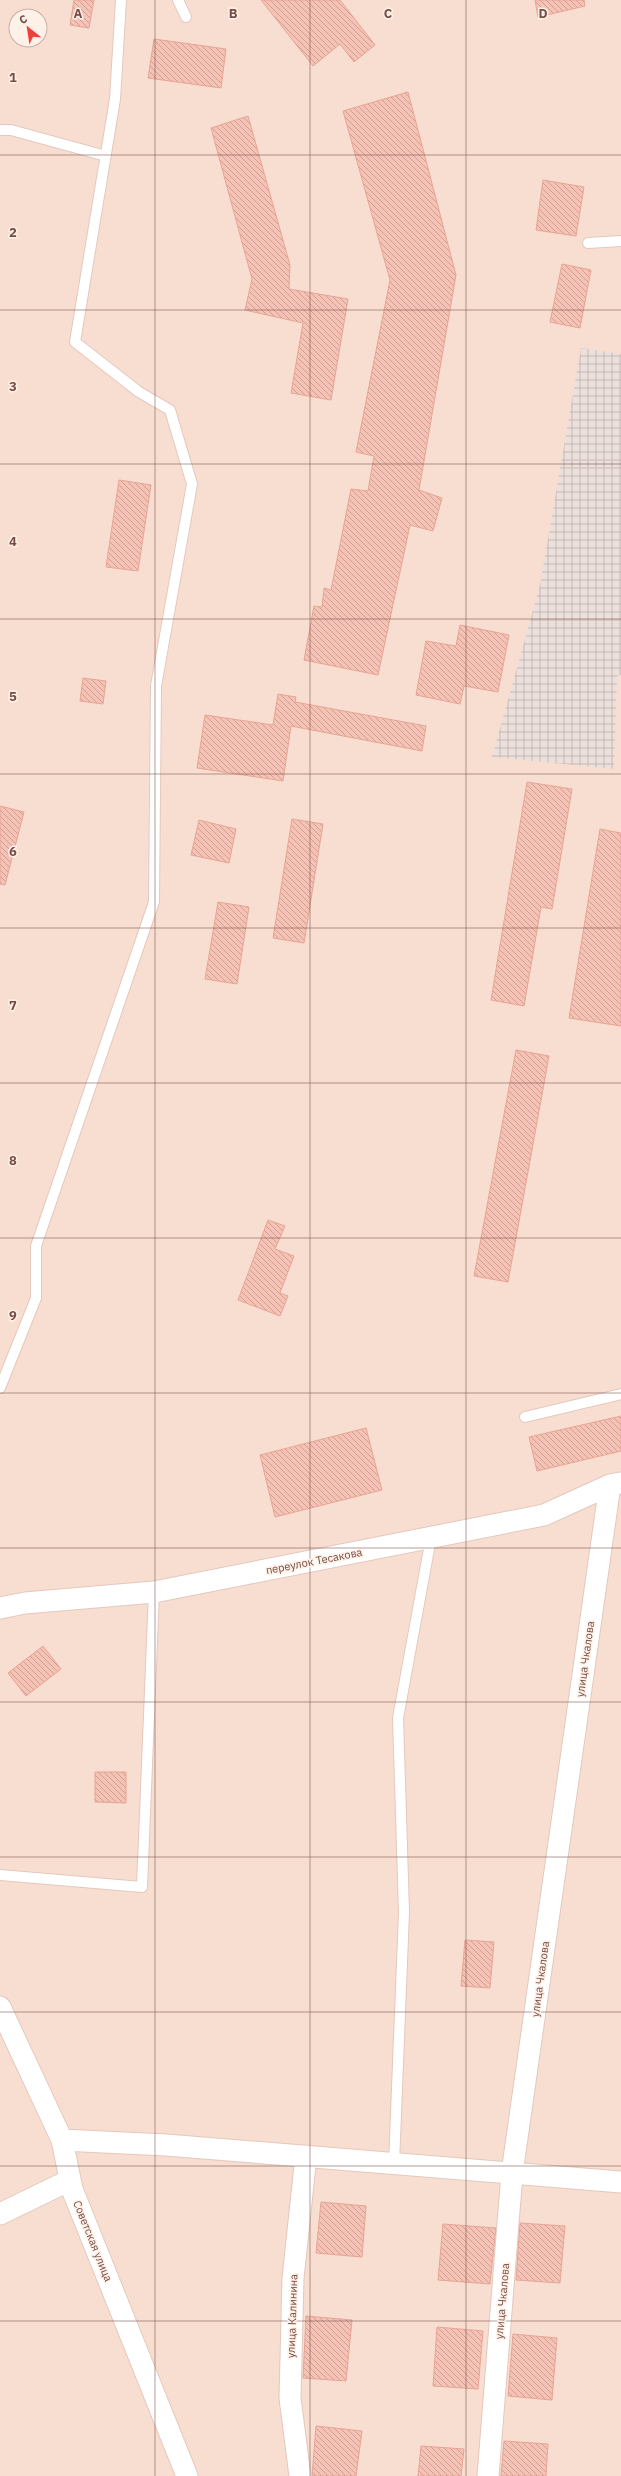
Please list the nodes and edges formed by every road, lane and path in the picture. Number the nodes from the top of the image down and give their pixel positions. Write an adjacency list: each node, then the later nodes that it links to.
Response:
1 (121, 0): 5 (lane)
2 (178, 0): 3 (lane)
3 (186, 17)
4 (0, 130): 5 (lane)
5 (106, 156): 8 (lane)
6 (621, 241): 7 (lane)
7 (588, 244)
8 (0, 1388)
9 (621, 1394): 10 (lane)
10 (525, 1417)
11 (615, 1484): 12 (street, переулок Тесакова); 20 (street, улица Чкалова)
12 (431, 1538): 13 (street, переулок Тесакова); 19 (lane)
13 (154, 1592): 14 (street, переулок Тесакова); 15 (lane)
14 (0, 1608)
15 (0, 1875)
16 (0, 2008): 17 (street, Советская улица)
17 (62, 2140): 18 (street); 21 (street, Советская улица)
18 (306, 2156): 19 (street); 25 (street, улица Калинина)
19 (394, 2164): 20 (street)
20 (512, 2173): 22 (street); 26 (street, улица Чкалова)
21 (70, 2180): 23 (street); 24 (street, Советская улица)
22 (621, 2182)
23 (0, 2214)
24 (187, 2476)
25 (300, 2476)
26 (488, 2476)

